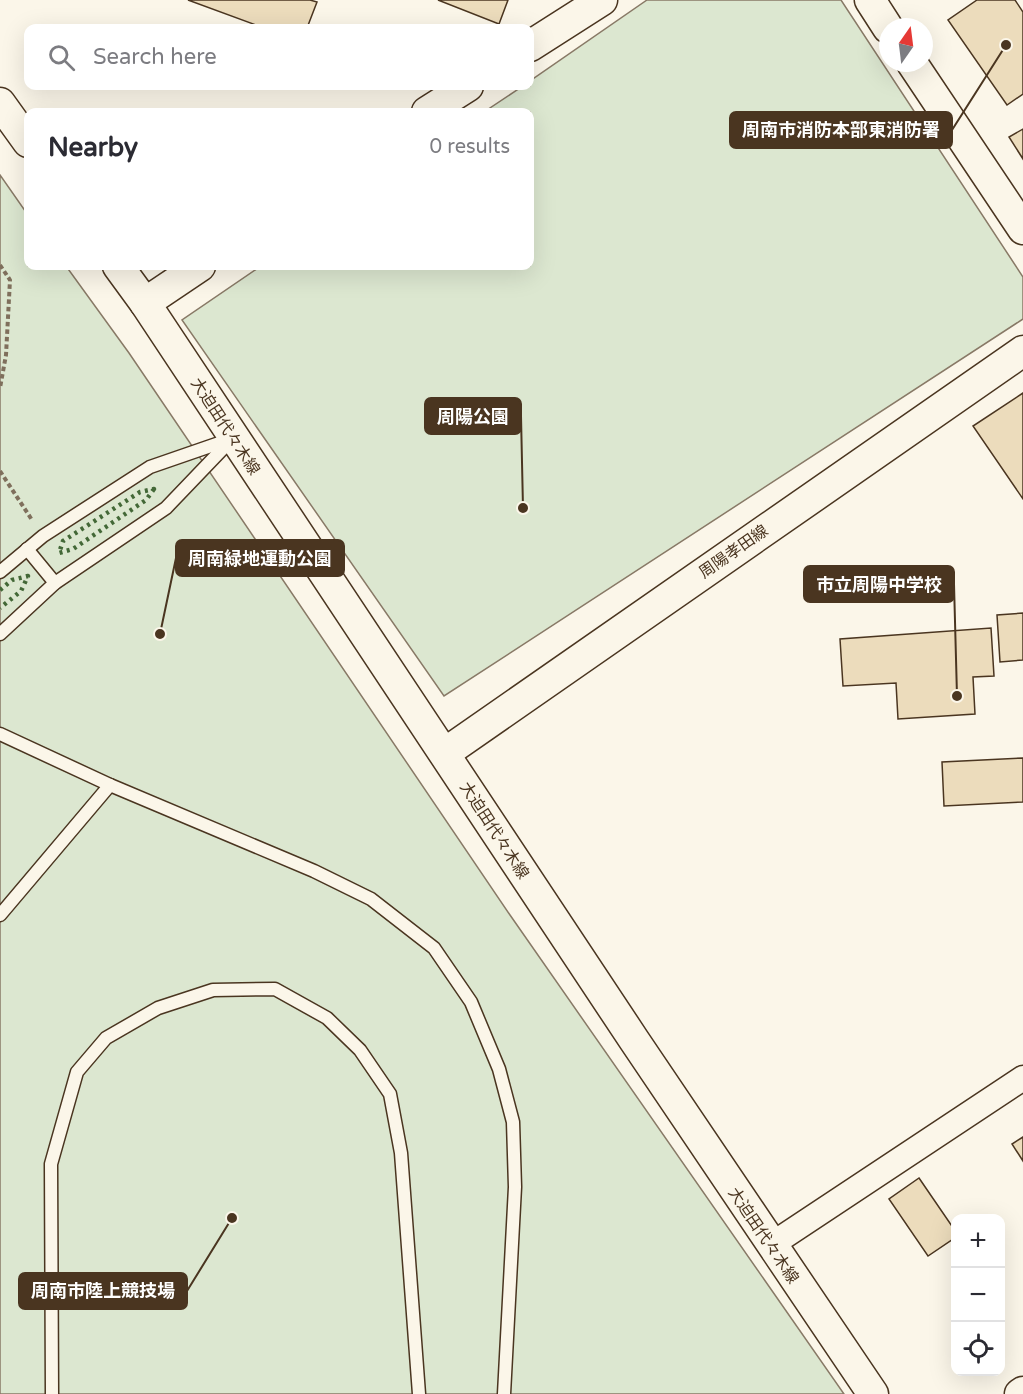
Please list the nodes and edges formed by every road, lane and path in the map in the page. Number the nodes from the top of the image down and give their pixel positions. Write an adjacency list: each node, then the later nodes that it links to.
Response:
1 (602, 0): 4 (street)
2 (870, 0): 3 (street)
3 (882, 18)
4 (534, 43)
5 (918, 72): 10 (street)
6 (462, 90): 8 (street)
7 (0, 102): 9 (street)
8 (433, 108)
9 (24, 136)
10 (1023, 229)
11 (0, 265): 16 (path)
12 (121, 270): 14 (street, 大迫田代々木線)
13 (194, 270): 14 (street)
14 (145, 303): 17 (street, 大迫田代々木線)
15 (1023, 351): 25 (street, 周陽孝田線)
16 (0, 388)
17 (233, 438): 19 (lane); 22 (lane); 25 (street, 大迫田代々木線)
18 (0, 471): 19 (path)
19 (43, 536): 20 (lane)
20 (27, 549): 21 (lane); 22 (lane)
21 (0, 572)
22 (55, 583): 23 (lane)
23 (0, 634)
24 (0, 734): 26 (lane)
25 (445, 753): 29 (street, 大迫田代々木線)
26 (110, 785): 27 (lane); 32 (lane)
27 (0, 915)
28 (1023, 1078): 29 (street)
29 (771, 1245): 33 (street, 大迫田代々木線)
30 (52, 1394): 31 (lane)
31 (419, 1394)
32 (504, 1394)
33 (873, 1394)

